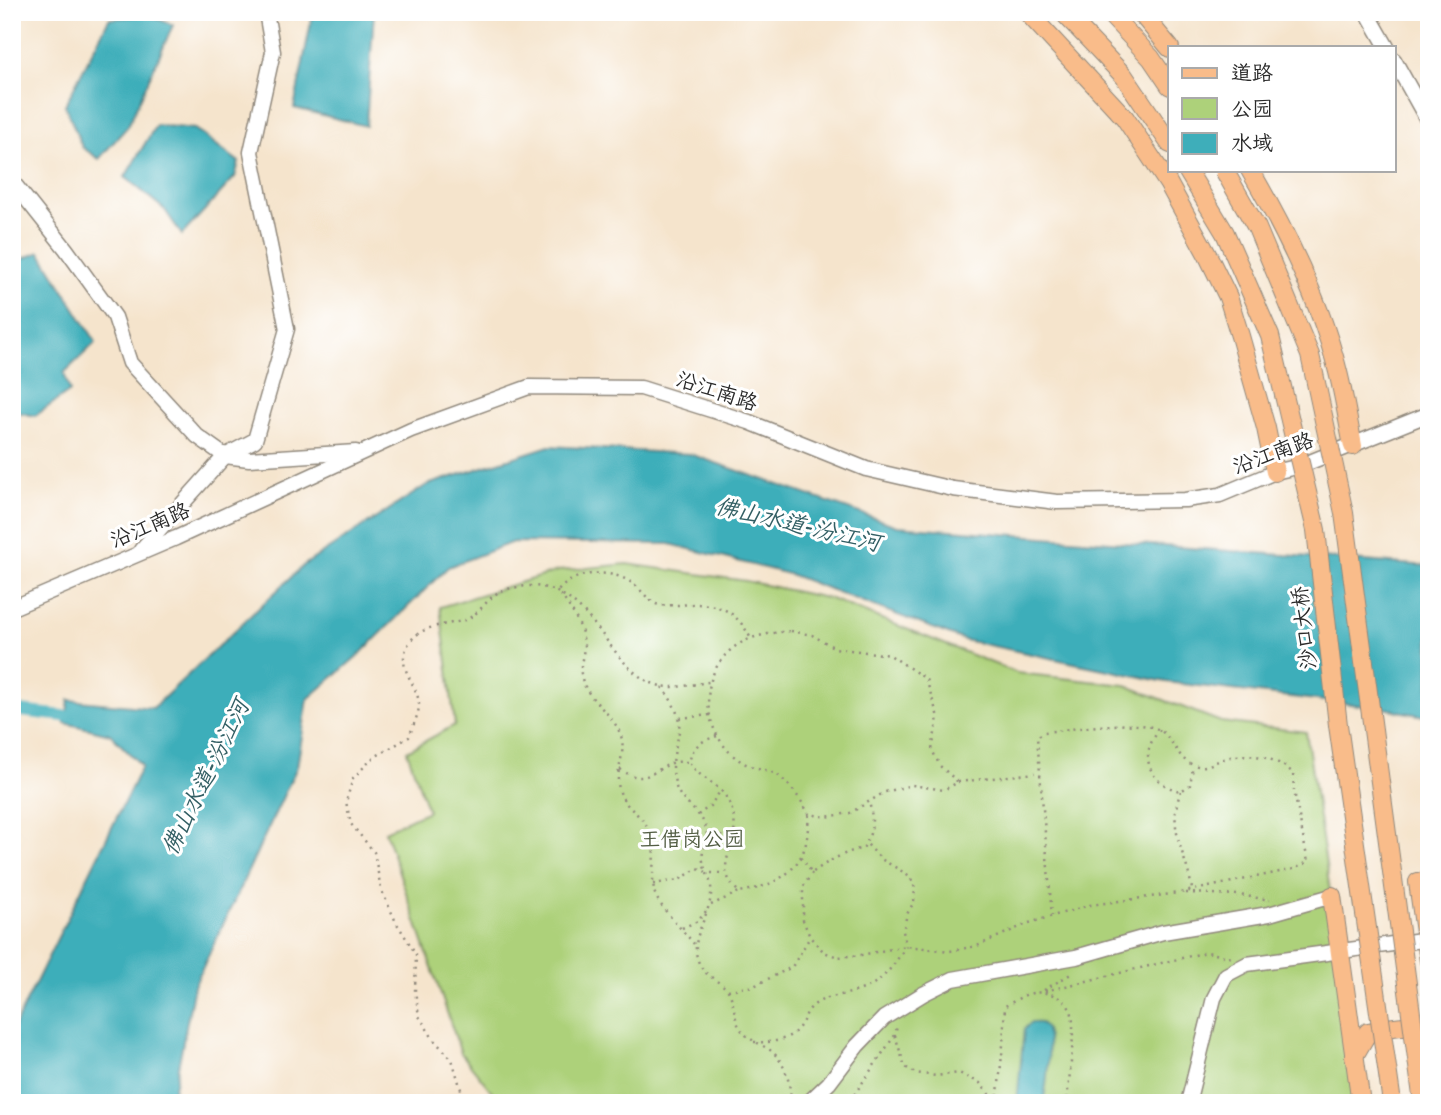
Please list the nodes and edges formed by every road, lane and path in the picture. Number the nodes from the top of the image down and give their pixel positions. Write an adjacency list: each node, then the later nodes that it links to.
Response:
1 (266, 12): 20 (street)
2 (1027, 12): 21 (main road)
3 (1063, 12): 12 (main road)
4 (1108, 12): 10 (main road)
5 (1140, 12): 7 (main road)
6 (1367, 12): 8 (street)
7 (1168, 46)
8 (1386, 46)
9 (1396, 64): 11 (street)
10 (1168, 83)
11 (1429, 123)
12 (1168, 141)
13 (1188, 172): 83 (main road, 沙口大桥, bridge)
14 (1225, 172): 84 (main road, bridge)
15 (1251, 172): 18 (main road)
16 (12, 181): 20 (street)
17 (1429, 414): 18 (street, 沿江南路)
18 (1353, 446): 21 (street, 沿江南路)
19 (364, 452): 20 (street); 21 (street, 沿江南路); 22 (street, 沿江南路)
20 (225, 456): 22 (street)
21 (1275, 472)
22 (138, 554): 24 (street, 沿江南路)
23 (558, 590): 25 (path); 27 (path); 35 (path); 75 (path)
24 (12, 608)
25 (750, 637): 26 (path); 37 (path)
26 (709, 682): 27 (path); 28 (path)
27 (661, 686): 29 (path)
28 (710, 715): 29 (path); 31 (path)
29 (680, 718): 32 (path)
30 (1160, 730): 34 (path); 39 (path); 58 (path)
31 (718, 736): 33 (path); 41 (path)
32 (673, 762): 33 (path); 35 (path); 42 (path)
33 (689, 762): 38 (path)
34 (1193, 766): 39 (path); 52 (path)
35 (620, 769): 51 (path)
36 (1035, 773): 37 (path)
37 (958, 782): 40 (path)
38 (721, 790): 42 (path); 44 (path)
39 (1181, 791): 52 (path)
40 (869, 801): 41 (path); 45 (path)
41 (809, 814): 46 (path)
42 (698, 815): 43 (path)
43 (707, 833): 44 (path); 47 (path)
44 (734, 843): 48 (path)
45 (866, 843): 49 (path); 63 (path)
46 (801, 857): 49 (path); 53 (path)
47 (708, 873): 48 (path); 51 (path); 57 (path)
48 (725, 873): 53 (path)
49 (812, 873): 60 (path)
50 (1419, 882): 61 (main road)
51 (653, 884): 59 (path)
52 (1192, 890): 54 (path)
53 (738, 892): 57 (path)
54 (1180, 893): 56 (path); 58 (path)
55 (1332, 896): 64 (main road); 70 (street)
56 (1276, 901)
57 (710, 906): 59 (path); 62 (path)
58 (1052, 915): 63 (path)
59 (682, 928): 62 (path)
60 (810, 937): 63 (path); 68 (path)
61 (1427, 939): 64 (street); 65 (main road)
62 (694, 944): 68 (path)
63 (906, 946): 73 (path)
64 (1339, 952): 67 (street); 74 (main road)
65 (1429, 961)
66 (1079, 967): 69 (path)
67 (1241, 967): 69 (path); 81 (street)
68 (728, 990): 73 (path)
69 (1041, 992): 79 (path); 80 (path)
70 (901, 1008): 72 (path); 77 (street)
71 (1429, 1031): 74 (main road)
72 (895, 1035): 78 (path); 79 (path)
73 (753, 1042): 76 (path)
74 (1354, 1056): 82 (main road)
75 (466, 1103)
76 (790, 1103)
77 (808, 1103)
78 (843, 1103)
79 (996, 1103)
80 (1067, 1103)
81 (1188, 1103)
82 (1361, 1103)
83 (1392, 1103)
84 (1423, 1103)

